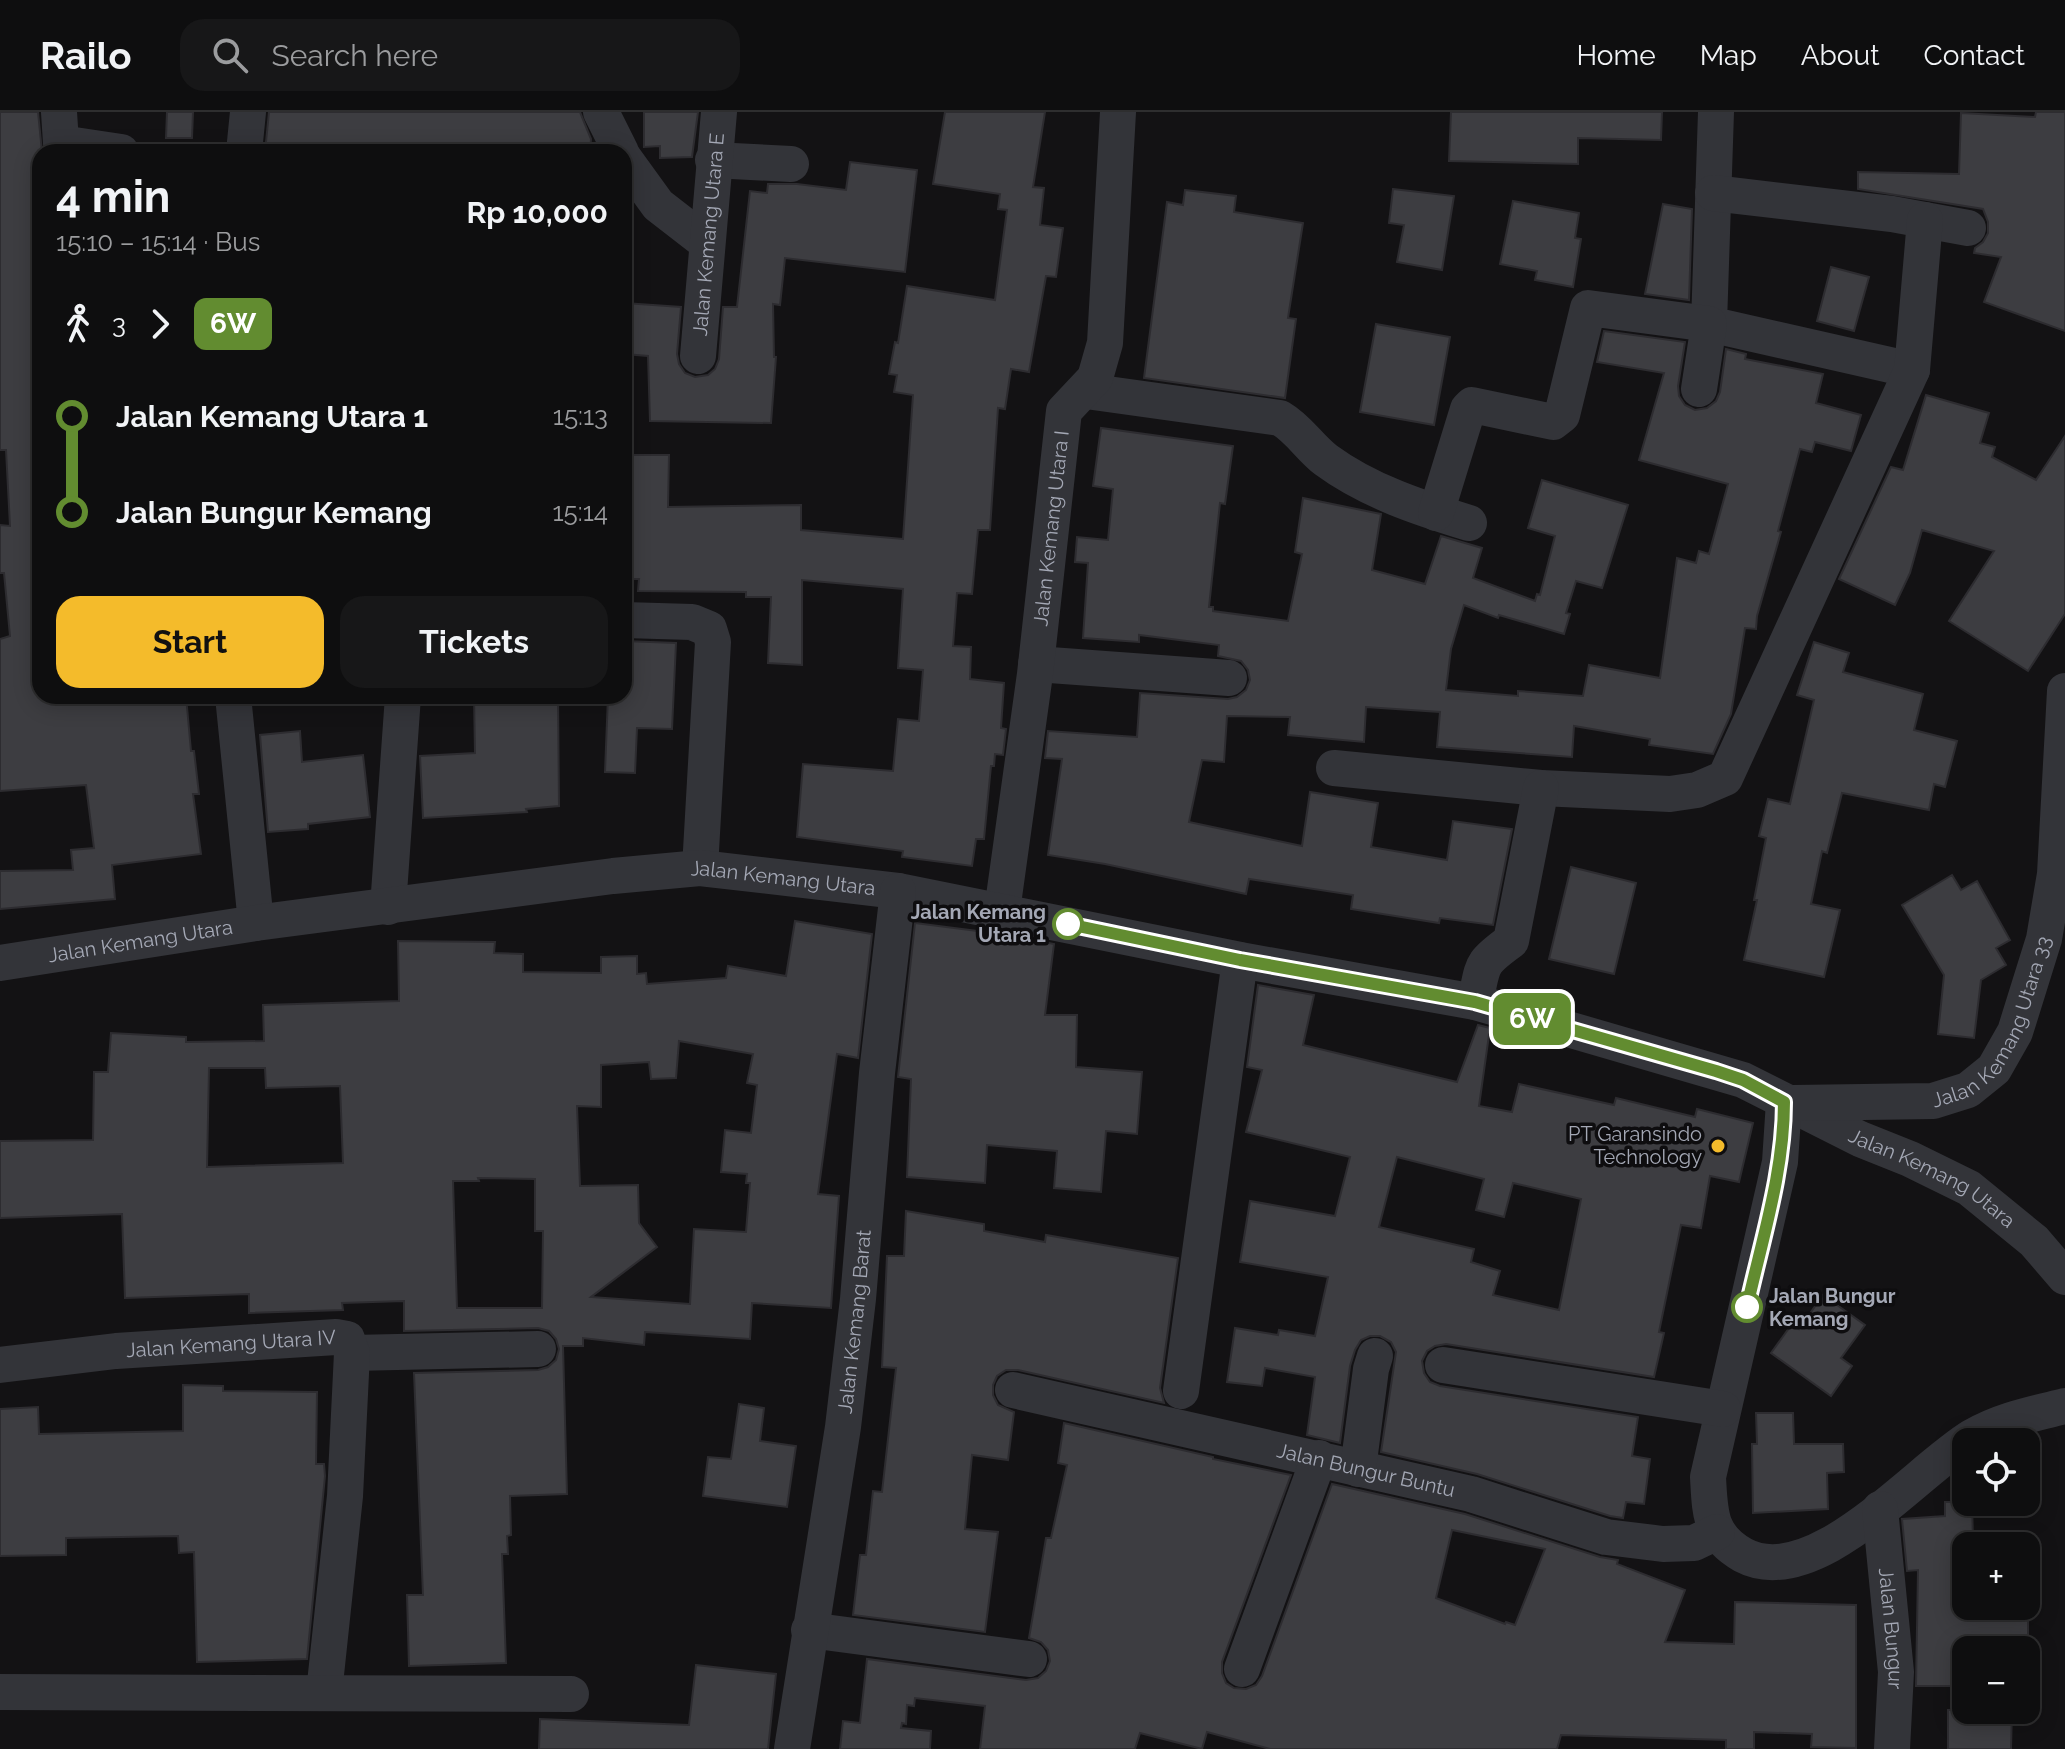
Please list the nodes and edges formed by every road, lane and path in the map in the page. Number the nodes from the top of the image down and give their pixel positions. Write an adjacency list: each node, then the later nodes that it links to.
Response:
1 (59, 112): 7 (street)
2 (248, 112): 8 (street)
3 (601, 112): 9 (street)
4 (719, 112): 10 (street, Jalan Kemang Utara E)
5 (1118, 112): 21 (street, Jalan Kemang Utara I)
6 (1716, 112): 13 (street)
7 (68, 144)
8 (245, 144)
9 (617, 144)
10 (713, 160): 11 (street); 16 (street, Jalan Kemang Utara E)
11 (791, 164)
12 (632, 169): 16 (street)
13 (1713, 193): 14 (street); 17 (street)
14 (1925, 220): 15 (street); 19 (street)
15 (1968, 228)
16 (707, 243): 18 (street, Jalan Kemang Utara E)
17 (1709, 324): 19 (street); 20 (street); 21 (street)
18 (698, 356)
19 (1912, 370): 29 (street)
20 (1699, 389)
21 (1086, 391): 23 (street, Jalan Kemang Utara I)
22 (632, 620): 30 (street)
23 (1036, 664): 24 (street); 33 (street, Jalan Kemang Utara I)
24 (1229, 678)
25 (2065, 691): 38 (street, Jalan Kemang Utara 33)
26 (234, 704): 34 (street)
27 (402, 704): 32 (street)
28 (1334, 768): 29 (street)
29 (1541, 788): 37 (street)
30 (700, 868): 31 (street, Jalan Kemang Utara); 32 (street, Jalan Kemang Utara)
31 (898, 891): 33 (street, Jalan Kemang Utara); 53 (street, Jalan Kemang Barat)
32 (388, 907): 34 (street, Jalan Kemang Utara)
33 (1002, 911): 35 (street, Jalan Kemang Utara)
34 (256, 923): 36 (street, Jalan Kemang Utara)
35 (1240, 960): 37 (street, Jalan Kemang Utara); 46 (street)
36 (0, 963)
37 (1475, 1002): 38 (street, Jalan Kemang Utara)
38 (1784, 1102): 39 (street, Jalan Kemang Utara); 48 (street)
39 (2065, 1277)
40 (538, 1349): 41 (street)
41 (352, 1353): 43 (street, Jalan Kemang Utara IV); 57 (street, Jalan Kemang Utara IV)
42 (1375, 1356): 50 (street)
43 (0, 1365)
44 (1443, 1365): 48 (street)
45 (1013, 1390): 49 (street, Jalan Bungur Buntu)
46 (1181, 1391)
47 (2065, 1406): 51 (street)
48 (1723, 1409): 52 (street)
49 (1319, 1458): 50 (street, Jalan Bungur Buntu); 55 (street)
50 (1358, 1469): 52 (street, Jalan Bungur Buntu)
51 (1880, 1509): 52 (street); 60 (street, Jalan Bungur)
52 (1717, 1532)
53 (809, 1630): 54 (street); 59 (street, Jalan Kemang Barat)
54 (1029, 1659)
55 (1242, 1669)
56 (0, 1692): 57 (street)
57 (324, 1693): 58 (street)
58 (571, 1694)
59 (792, 1749)
60 (1892, 1749)

